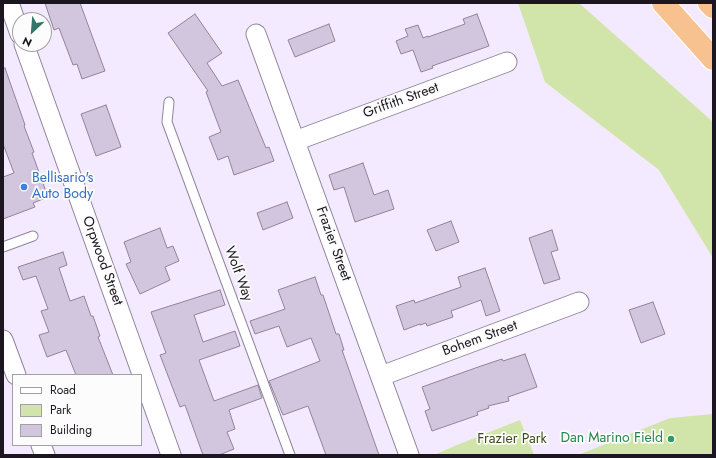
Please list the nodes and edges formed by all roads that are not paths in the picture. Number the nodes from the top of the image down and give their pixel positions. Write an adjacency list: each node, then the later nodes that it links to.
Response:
1 (663, 3): 6 (highway)
2 (710, 3): 3 (highway)
3 (713, 7)
4 (256, 34): 9 (street, Frazier Street)
5 (27, 52): 16 (street, Orpwood Street)
6 (713, 59)
7 (507, 62): 9 (street, Griffith Street)
8 (169, 102): 17 (lane, Wolf Way)
9 (295, 141): 15 (street, Frazier Street)
10 (33, 236): 11 (lane)
11 (3, 247)
12 (579, 302): 15 (street, Bohem Street)
13 (3, 340): 14 (street)
14 (16, 374)
15 (380, 376): 18 (street, Frazier Street)
16 (171, 455)
17 (290, 455)
18 (409, 455)

